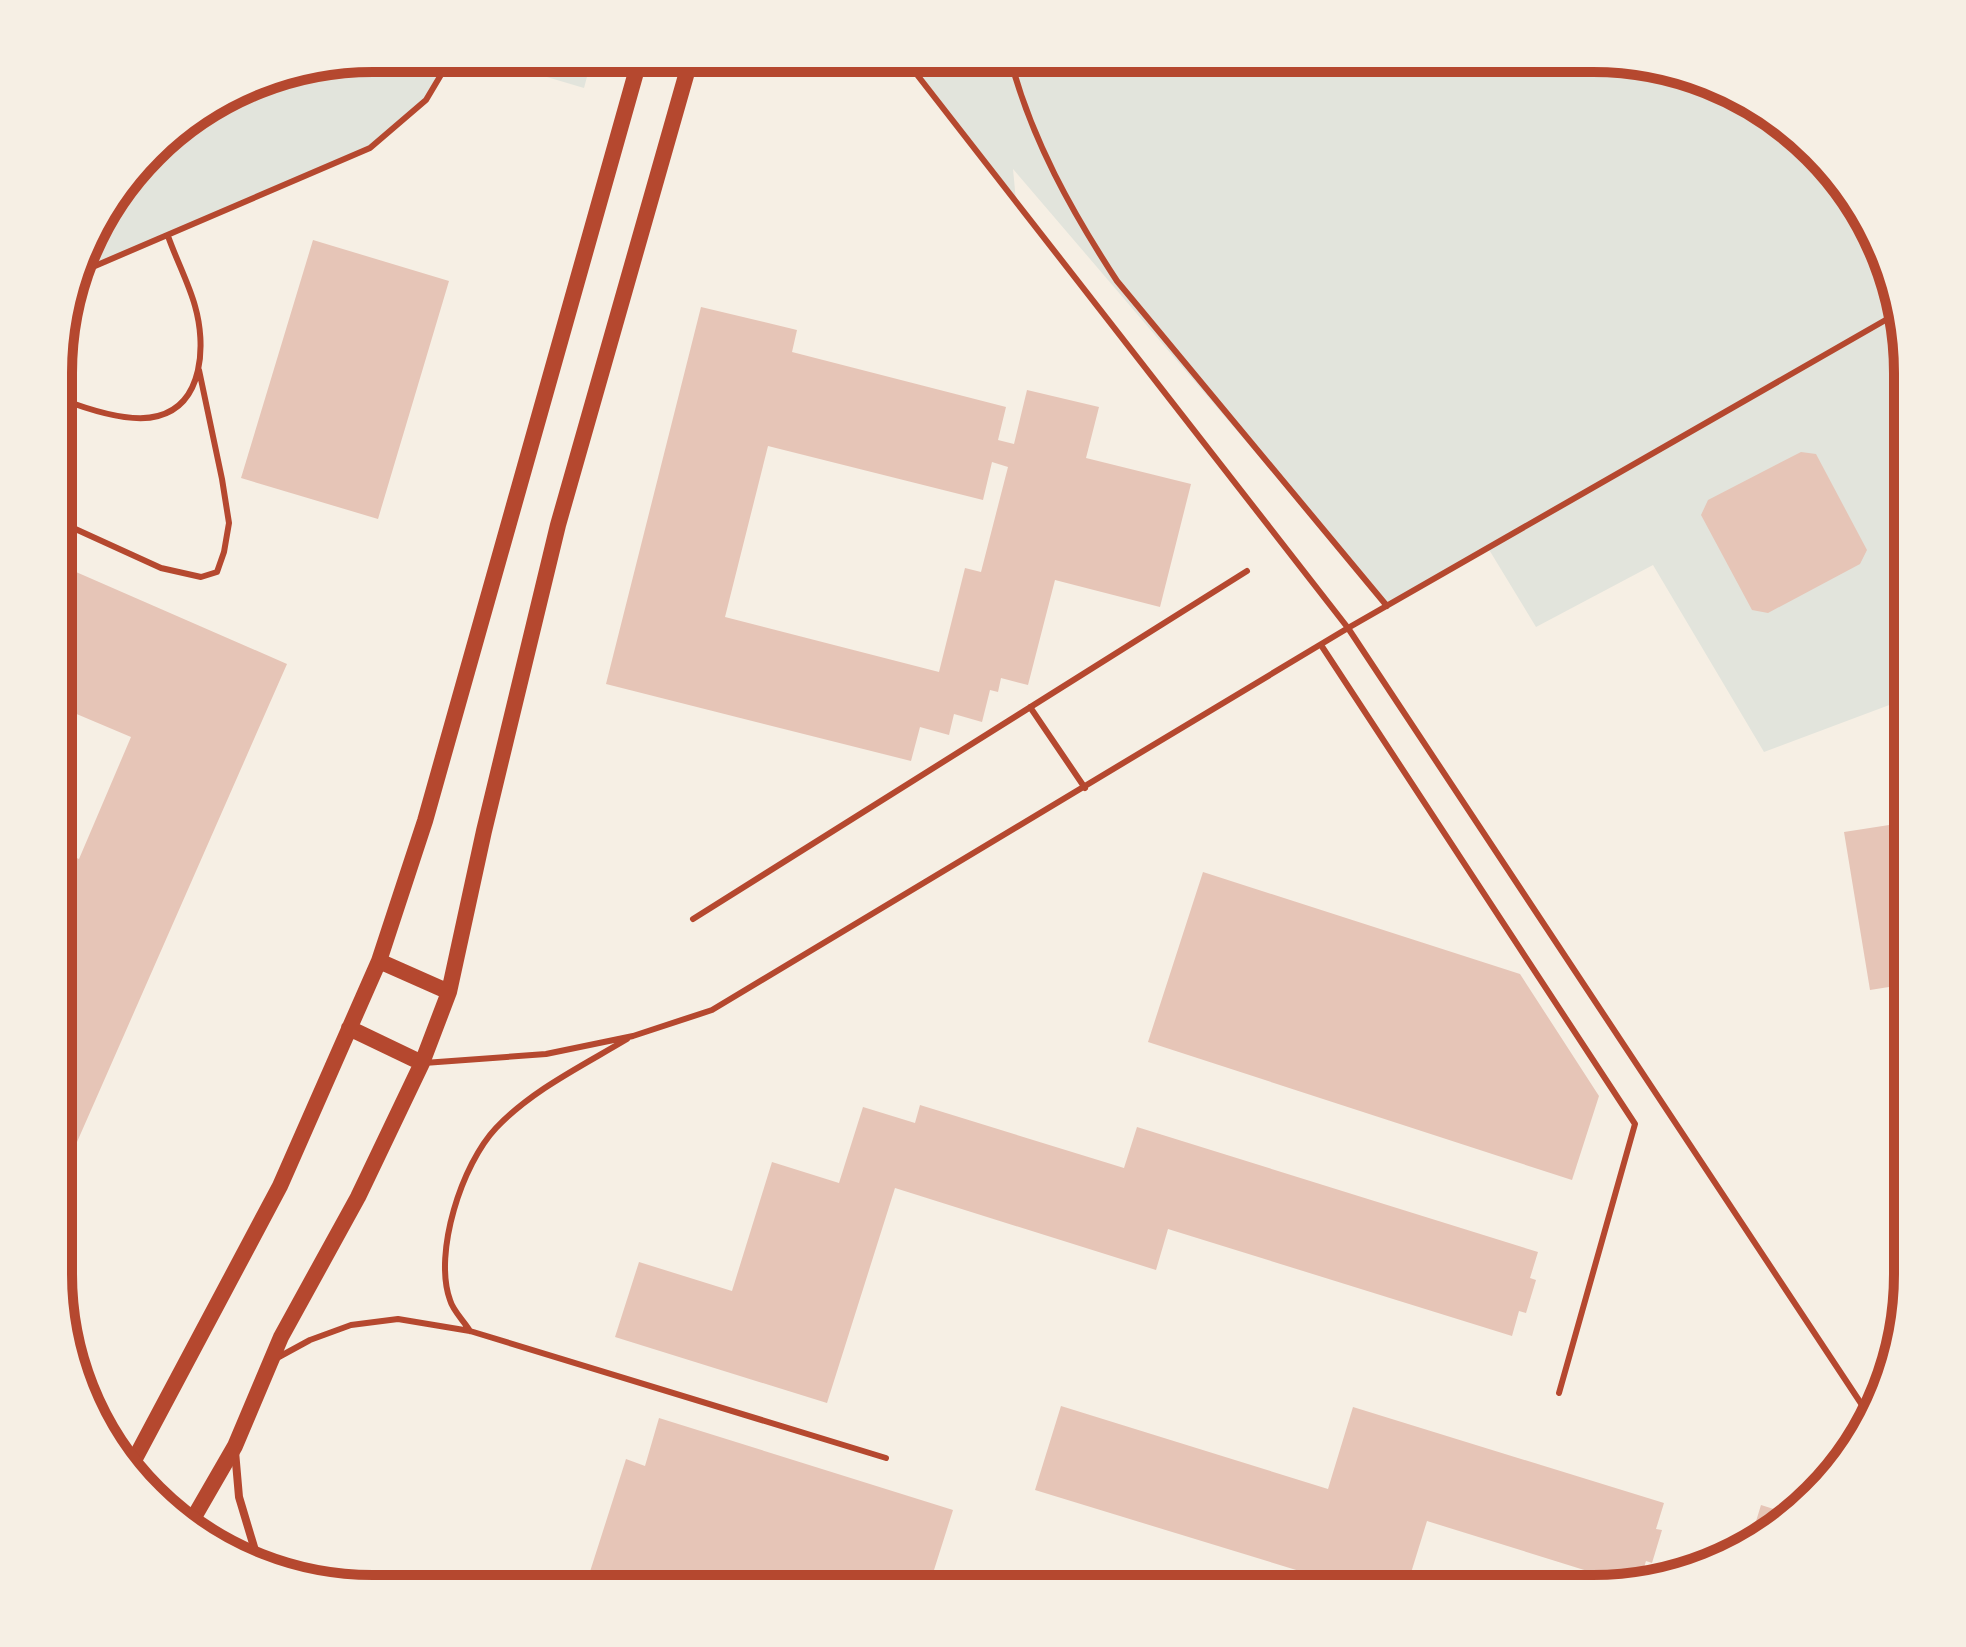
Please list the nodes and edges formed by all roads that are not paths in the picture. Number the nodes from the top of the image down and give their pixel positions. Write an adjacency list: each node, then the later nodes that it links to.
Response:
1 (443, 72): 6 (lane)
2 (636, 72): 19 (main road)
3 (687, 72): 20 (main road)
4 (915, 72): 14 (lane)
5 (1013, 72): 13 (lane)
6 (168, 236): 7 (lane); 9 (lane)
7 (91, 268)
8 (1889, 318): 13 (lane)
9 (199, 370): 10 (lane); 11 (lane)
10 (72, 403)
11 (72, 527)
12 (1247, 571): 16 (lane)
13 (1387, 606): 14 (lane)
14 (1348, 628): 15 (lane); 27 (lane)
15 (1321, 645): 17 (lane); 26 (lane)
16 (1030, 707): 17 (lane); 18 (lane)
17 (1085, 788): 22 (lane)
18 (693, 919)
19 (379, 961): 20 (main road); 21 (main road)
20 (449, 992): 23 (main road)
21 (349, 1028): 23 (main road); 29 (main road)
22 (633, 1036): 23 (lane); 24 (lane)
23 (422, 1063): 25 (main road)
24 (470, 1331): 25 (lane); 30 (lane)
25 (270, 1362): 28 (main road)
26 (1559, 1393)
27 (1863, 1407)
28 (235, 1446): 31 (main road); 32 (street)
29 (135, 1458)
30 (886, 1458)
31 (195, 1516)
32 (255, 1551)

